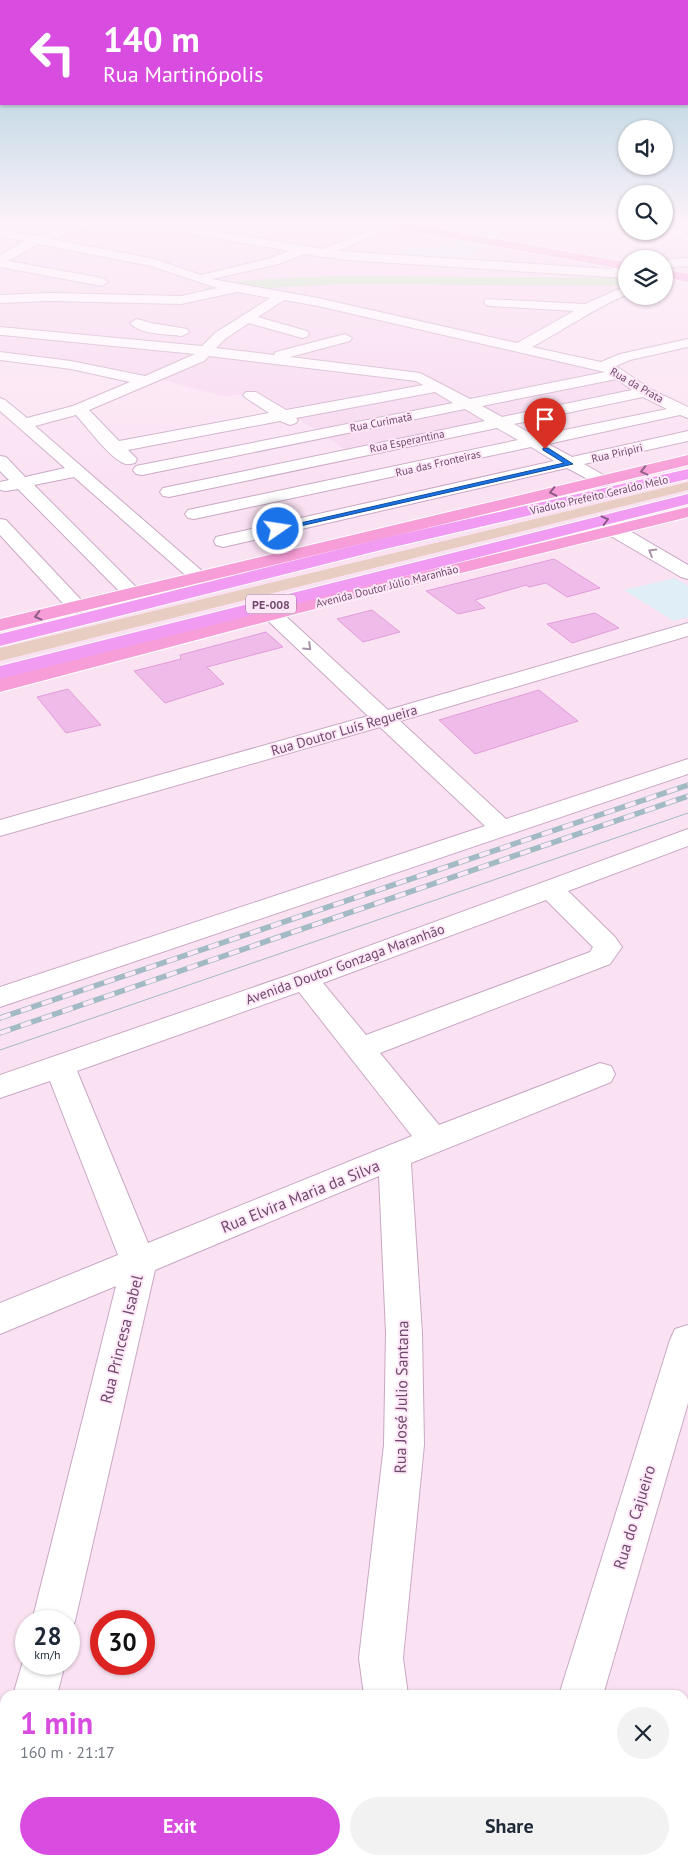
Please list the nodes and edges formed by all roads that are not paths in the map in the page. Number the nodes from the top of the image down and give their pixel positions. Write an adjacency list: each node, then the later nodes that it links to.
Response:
1 (33, 309): 10 (street)
2 (260, 309): 8 (street)
3 (344, 309): 12 (street, Rua da Prata)
4 (486, 309): 7 (street)
5 (513, 309): 7 (street)
6 (585, 309): 16 (street)
7 (484, 313): 12 (street)
8 (245, 318): 11 (street); 13 (street)
9 (137, 323): 13 (street)
10 (1, 331): 17 (street)
11 (302, 334)
12 (458, 335): 16 (street, Rua da Prata)
13 (220, 336): 17 (street)
14 (345, 338): 19 (street)
15 (688, 343): 20 (street)
16 (519, 348): 20 (street, Rua da Prata)
17 (206, 351): 19 (street); 22 (street)
18 (0, 356): 22 (street)
19 (270, 358): 23 (street)
20 (602, 367): 21 (street, Rua da Prata)
21 (620, 374): 24 (street, Rua da Prata); 27 (street, Rua Curimatã)
22 (144, 380): 29 (street)
23 (432, 383): 27 (street); 30 (street)
24 (645, 392): 28 (street, Rua da Prata); 31 (street, Rua Esperantina)
25 (250, 395): 30 (street)
26 (0, 403): 32 (street)
27 (468, 404): 31 (street); 33 (street, Rua Curimatã)
28 (682, 406): 35 (street, Rua das Fronteiras)
29 (79, 409): 32 (street); 36 (street)
30 (282, 415): 33 (street); 36 (street)
31 (499, 422): 35 (street); 37 (street, Rua Esperantina)
32 (23, 424): 42 (street)
33 (313, 435): 37 (street); 41 (street, Rua Curimatã)
34 (688, 436): 40 (street, Rua Piripiri)
35 (533, 442): 40 (street); 44 (street, Rua das Fronteiras)
36 (115, 447): 41 (street)
37 (340, 455): 44 (street); 48 (street, Rua Esperantina)
38 (688, 460): 45 (main road, one-way to 45)
39 (0, 461): 46 (street)
40 (570, 464): 45 (street); 50 (street, Rua Piripiri)
41 (142, 470): 48 (street)
42 (76, 471): 46 (street); 60 (street)
43 (688, 474): 64 (highway, Viaduto Prefeito Geraldo Melo / PE-008)
44 (370, 478): 50 (street); 52 (street, Rua das Fronteiras)
45 (601, 481): 53 (main road, one-way to 53)
46 (20, 483): 47 (street); 61 (street)
47 (0, 487)
48 (169, 492): 52 (street)
49 (688, 499): 56 (highway, Viaduto Prefeito Geraldo Melo / PE-008, one-way to 49)
50 (404, 500): 53 (street); 57 (street, Rua Piripiri)
51 (688, 512): 55 (main road, Avenida Doutor Júlio Maranhão)
52 (194, 514): 57 (street)
53 (432, 521): 58 (main road)
54 (0, 524): 62 (street)
55 (616, 531): 59 (street, one-way to 55); 63 (main road, Avenida Doutor Júlio Maranhão)
56 (541, 536): 66 (highway, Avenida Doutor Júlio Maranhão / PE-008)
57 (224, 541): 58 (street)
58 (250, 565): 60 (main road)
59 (688, 573)
60 (200, 577): 61 (main road)
61 (132, 593): 62 (main road)
62 (77, 607): 64 (main road, one-way to 64)
63 (272, 614): 67 (main road, Avenida Doutor Júlio Maranhão); 68 (street, one-way to 68)
64 (1, 627)
65 (688, 628): 68 (street, Rua Doutor Luís Regueira)
66 (0, 673)
67 (0, 685)
68 (385, 718): 70 (street, Rua Doutor Luís Regueira); 71 (street)
69 (688, 766): 71 (street)
70 (0, 828)
71 (503, 829): 75 (street)
72 (688, 837): 73 (street, Avenida Doutor Gonzaga Maranhão)
73 (551, 890): 74 (street, Avenida Doutor Gonzaga Maranhão); 76 (street)
74 (306, 980): 76 (street); 77 (street, Avenida Doutor Gonzaga Maranhão)
75 (3, 989)
76 (362, 1048): 80 (street)
77 (59, 1066): 79 (street, Avenida Doutor Gonzaga Maranhão); 82 (street, Rua Princesa Isabel)
78 (600, 1074): 80 (street, Rua Elvira Maria da Silva)
79 (0, 1087)
80 (433, 1140): 81 (street, Rua Elvira Maria da Silva)
81 (394, 1157): 82 (street, Rua Elvira Maria da Silva); 88 (street, Rua José Julio Santana)
82 (139, 1263): 83 (street, Rua Elvira Maria da Silva); 85 (street, Rua Princesa Isabel)
83 (0, 1319)
84 (688, 1340): 89 (street, Rua do Cajueiro)
85 (56, 1610)
86 (40, 1675): 87 (street)
87 (36, 1690)
88 (385, 1690)
89 (583, 1690)

